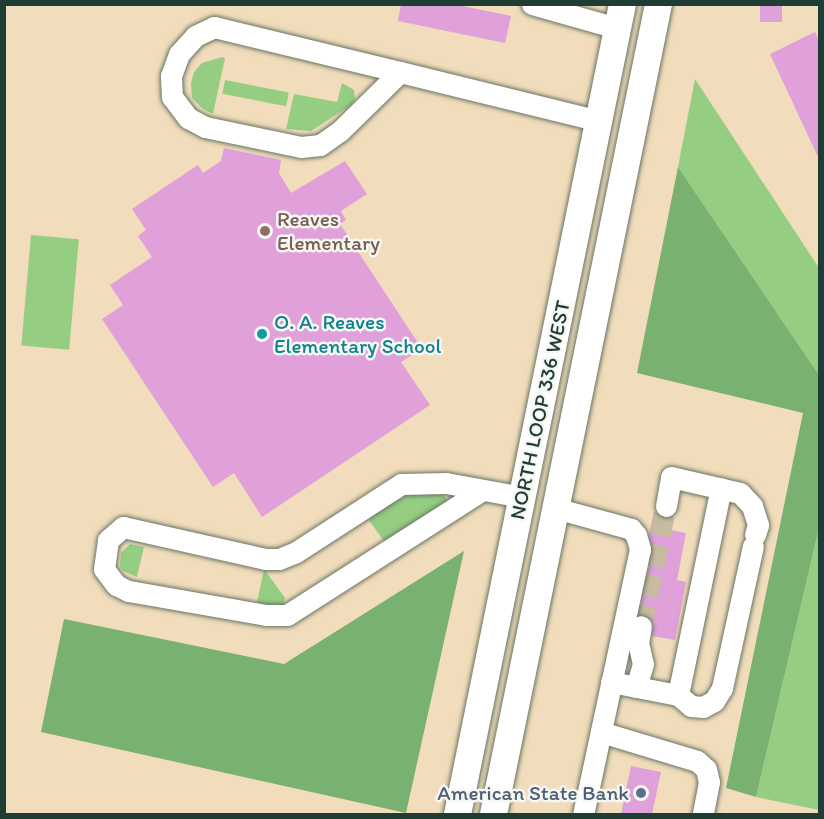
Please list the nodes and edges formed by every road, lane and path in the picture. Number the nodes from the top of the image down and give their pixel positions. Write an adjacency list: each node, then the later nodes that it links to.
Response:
1 (532, 4): 3 (lane)
2 (658, 4): 10 (main road, NORTH LOOP 336 WEST)
3 (620, 16): 5 (main road, NORTH LOOP 336 WEST)
4 (400, 72): 4 (lane); 5 (lane)
5 (599, 121): 8 (main road, NORTH LOOP 336 WEST)
6 (721, 488): 9 (lane); 14 (lane); 14 (lane)
7 (481, 491): 7 (lane); 8 (lane)
8 (522, 497): 10 (main road); 16 (main road, NORTH LOOP 336 WEST)
9 (666, 506)
10 (555, 508): 12 (lane); 17 (main road, NORTH LOOP 336 WEST)
11 (641, 626): 13 (lane)
12 (611, 682): 13 (lane); 15 (lane)
13 (636, 687): 14 (lane)
14 (678, 695)
15 (601, 732): 18 (lane); 19 (lane)
16 (457, 814)
17 (494, 814)
18 (583, 814)
19 (703, 814)

